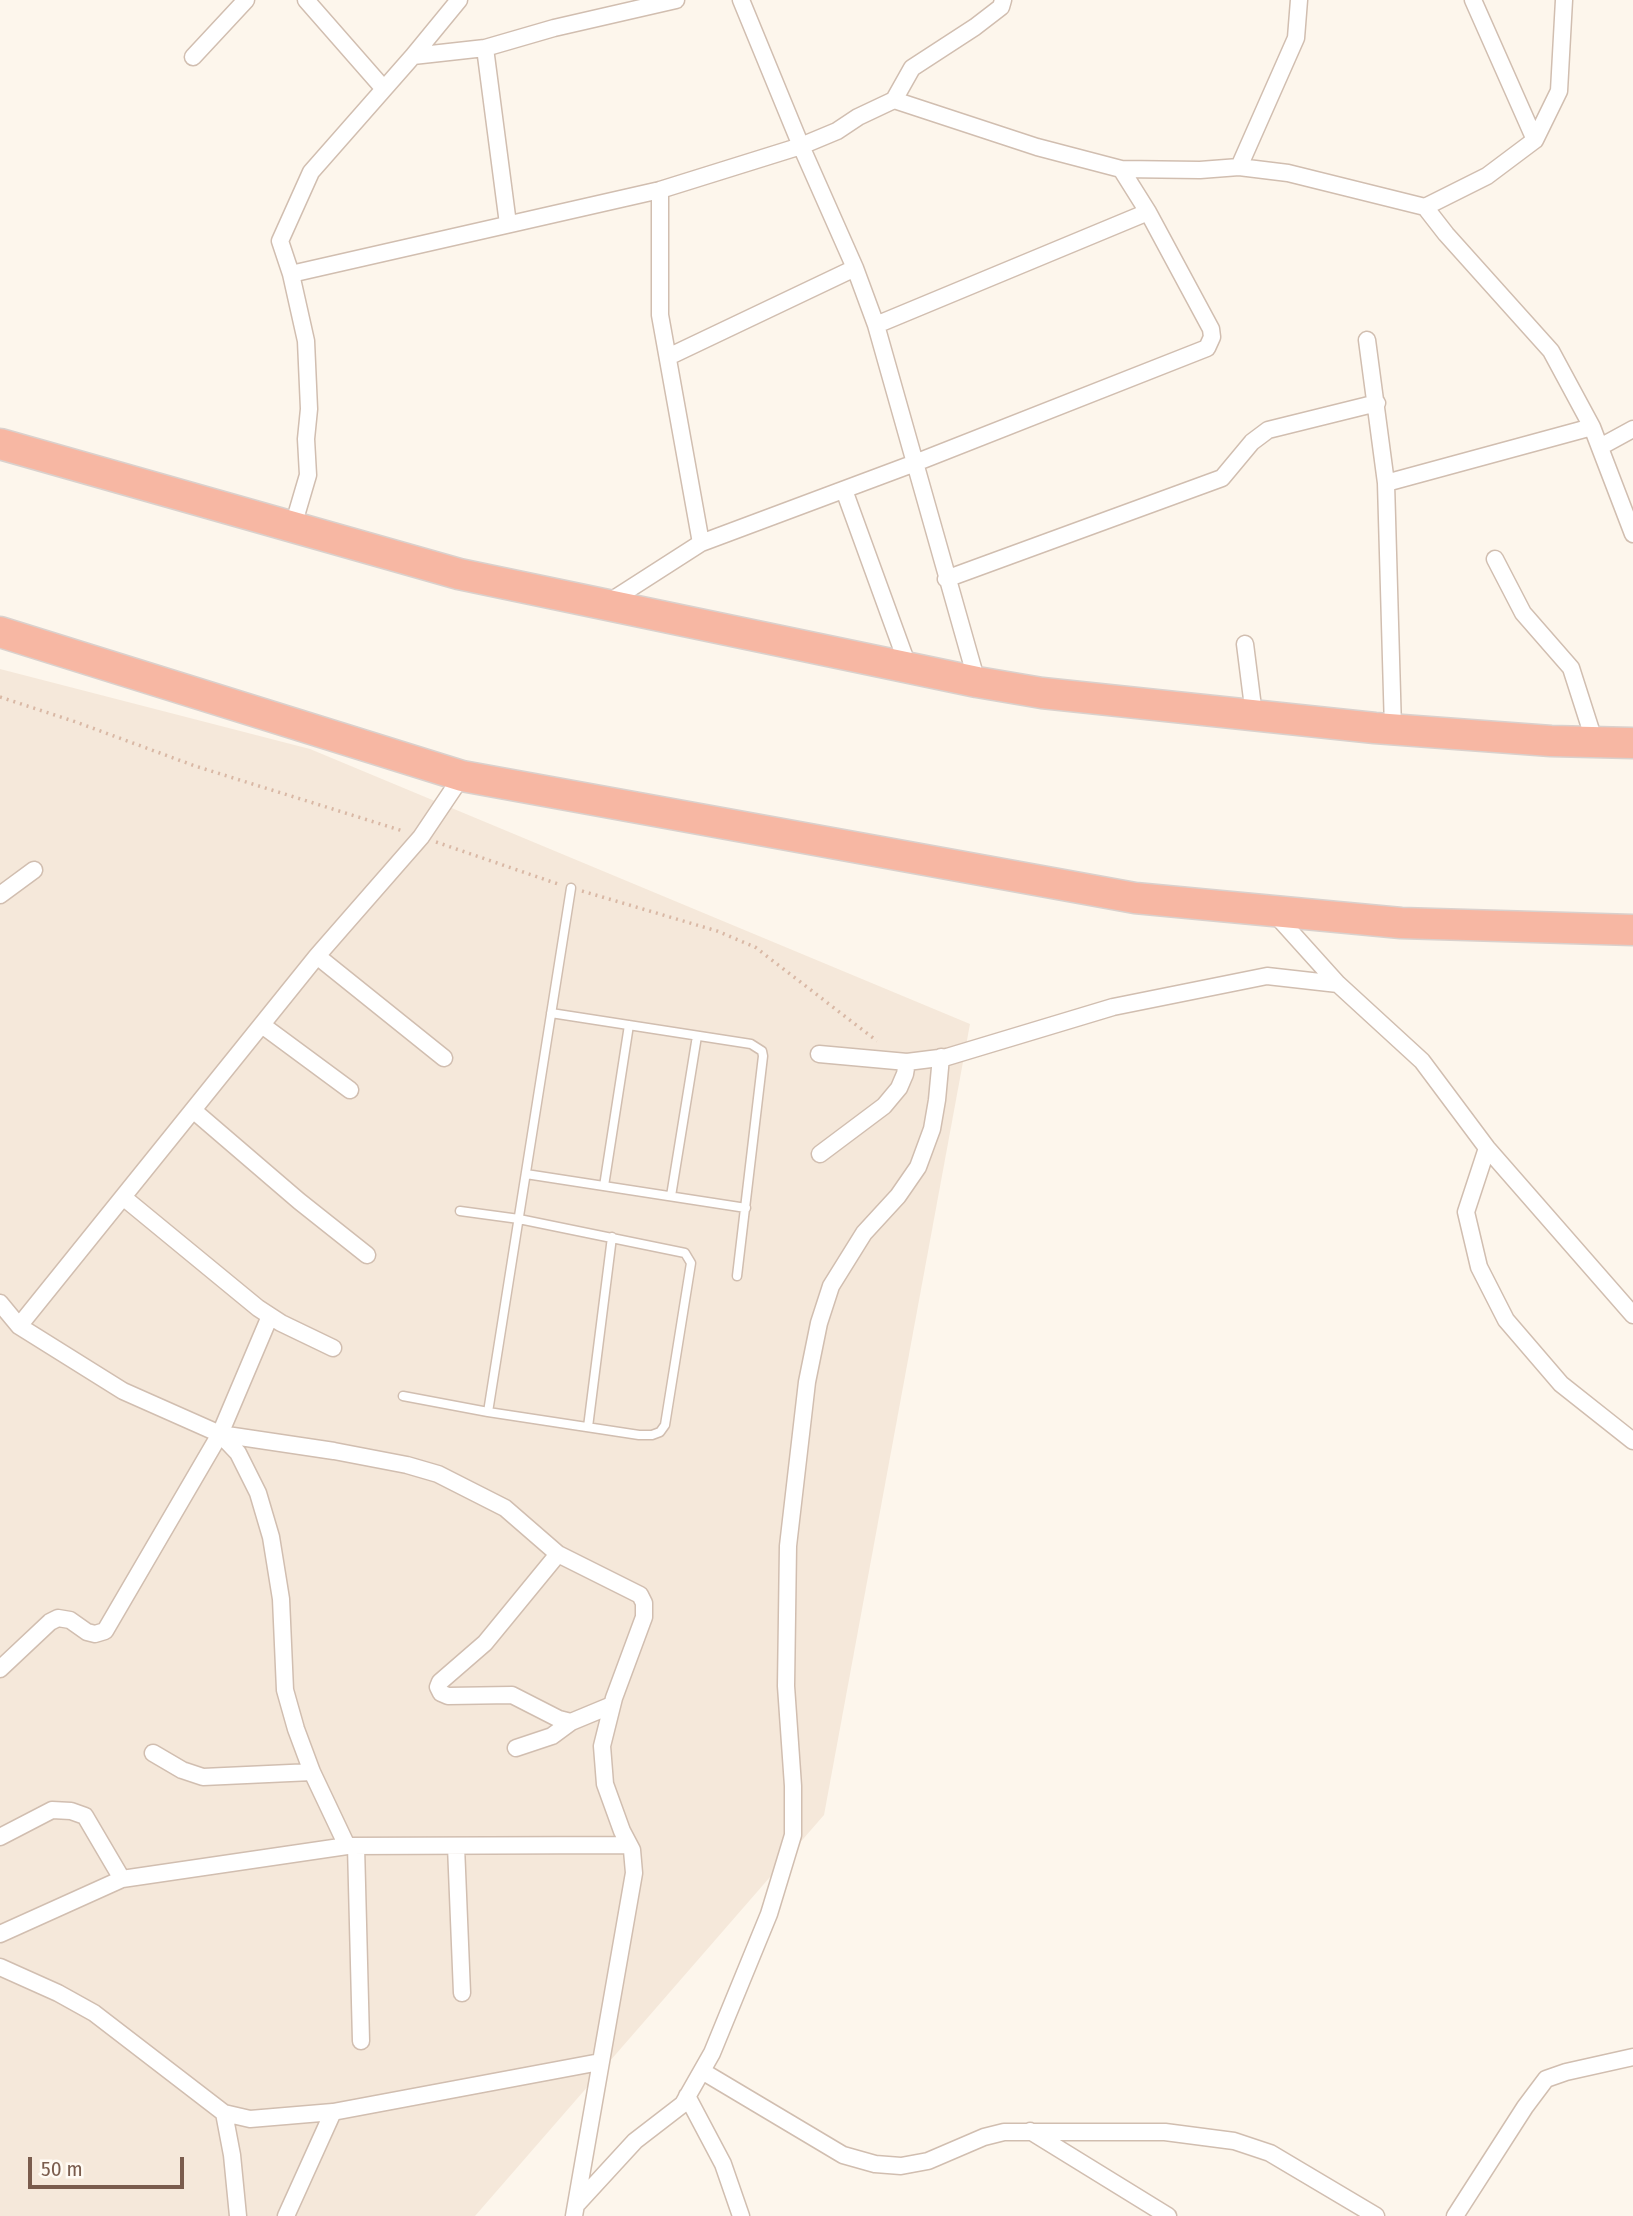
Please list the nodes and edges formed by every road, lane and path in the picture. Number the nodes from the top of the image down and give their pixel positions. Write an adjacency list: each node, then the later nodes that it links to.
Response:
1 (246, 0): 12 (street)
2 (306, 0): 13 (street)
3 (458, 0): 11 (street)
4 (676, 0): 10 (street)
5 (741, 0): 16 (street)
6 (1003, 0): 14 (street)
7 (1299, 0): 17 (street)
8 (1473, 0): 15 (street)
9 (1564, 0): 15 (street)
10 (485, 48): 11 (street); 22 (street)
11 (413, 56): 13 (street)
12 (193, 57)
13 (384, 89): 24 (street)
14 (894, 100): 16 (street); 18 (street)
15 (1535, 140): 20 (street)
16 (801, 146): 19 (street); 23 (street)
17 (1239, 167): 18 (street); 20 (street)
18 (1121, 169): 21 (street)
19 (660, 190): 22 (street); 27 (street)
20 (1425, 207): 29 (street)
21 (1148, 212): 25 (street); 33 (street)
22 (508, 224): 24 (street)
23 (855, 268): 25 (street); 27 (street)
24 (291, 274): 36 (street)
25 (876, 325): 33 (street)
26 (1367, 340): 28 (street)
27 (668, 357): 38 (street)
28 (1377, 403): 34 (street); 40 (street)
29 (1592, 427): 32 (street); 34 (street)
30 (1633, 429): 32 (street)
31 (0, 444): 36 (highway)
32 (1600, 447): 37 (street)
33 (915, 463): 35 (street); 40 (street)
34 (1385, 482): 48 (street)
35 (844, 491): 38 (street); 44 (street)
36 (293, 526): 41 (highway)
37 (1633, 534)
38 (701, 543): 41 (street)
39 (1495, 559): 49 (street)
40 (946, 579): 45 (street)
41 (606, 604): 44 (highway)
42 (0, 632): 51 (highway)
43 (1245, 645): 47 (street)
44 (908, 666): 45 (highway)
45 (977, 682): 47 (highway)
46 (0, 697): 52 (path)
47 (1254, 715): 48 (highway)
48 (1393, 729): 49 (highway)
49 (1595, 743): 50 (highway)
50 (1633, 743)
51 (462, 776): 52 (street); 56 (highway)
52 (421, 837): 54 (path); 58 (street)
53 (34, 870): 55 (street)
54 (571, 888): 60 (lane); 67 (path)
55 (0, 895)
56 (1271, 911): 57 (highway); 59 (street)
57 (1633, 930)
58 (317, 956): 61 (street); 65 (street)
59 (1338, 984): 66 (street); 70 (street)
60 (551, 1013): 62 (lane); 72 (lane)
61 (262, 1025): 68 (street); 69 (street)
62 (629, 1025): 63 (lane); 73 (lane)
63 (697, 1035): 74 (lane); 76 (lane)
64 (819, 1054): 67 (street)
65 (444, 1058)
66 (941, 1058): 67 (street); 110 (street)
67 (907, 1062): 71 (street)
68 (350, 1090)
69 (193, 1110): 75 (street); 80 (street)
70 (1487, 1147): 83 (street); 91 (street)
71 (820, 1154)
72 (526, 1174): 73 (lane); 78 (lane)
73 (604, 1186): 74 (lane)
74 (671, 1196): 76 (lane)
75 (123, 1197): 84 (street); 85 (street)
76 (746, 1208): 81 (lane)
77 (460, 1210): 78 (lane)
78 (519, 1219): 79 (lane); 88 (lane)
79 (611, 1237): 89 (lane); 89 (lane)
80 (367, 1255)
81 (737, 1276)
82 (0, 1303): 85 (street)
83 (1633, 1315)
84 (271, 1316): 86 (street); 90 (street)
85 (19, 1326): 90 (street)
86 (332, 1348)
87 (403, 1396): 88 (lane)
88 (488, 1412): 89 (lane)
89 (587, 1427)
90 (220, 1434): 92 (street); 93 (street); 98 (street)
91 (1633, 1441)
92 (558, 1554): 94 (street); 95 (street)
93 (0, 1669)
94 (612, 1706): 95 (street); 100 (street)
95 (571, 1722): 96 (street)
96 (516, 1748)
97 (153, 1753): 98 (street)
98 (312, 1772): 101 (street)
99 (0, 1837): 103 (street)
100 (629, 1845): 102 (street); 109 (street)
101 (351, 1846): 102 (street); 103 (street); 107 (street)
102 (456, 1846): 106 (street)
103 (122, 1879): 104 (street)
104 (0, 1934)
105 (0, 1967): 113 (street)
106 (462, 1993)
107 (362, 2041)
108 (1633, 2057): 121 (street)
109 (600, 2062): 112 (street); 115 (street)
110 (702, 2071): 111 (street); 114 (street)
111 (687, 2096): 115 (street); 118 (street)
112 (333, 2112): 113 (street); 117 (street)
113 (223, 2113): 116 (street)
114 (1030, 2131): 119 (street); 120 (street)
115 (575, 2210)
116 (238, 2216)
117 (286, 2216)
118 (741, 2216)
119 (1168, 2216)
120 (1376, 2216)
121 (1455, 2216)

